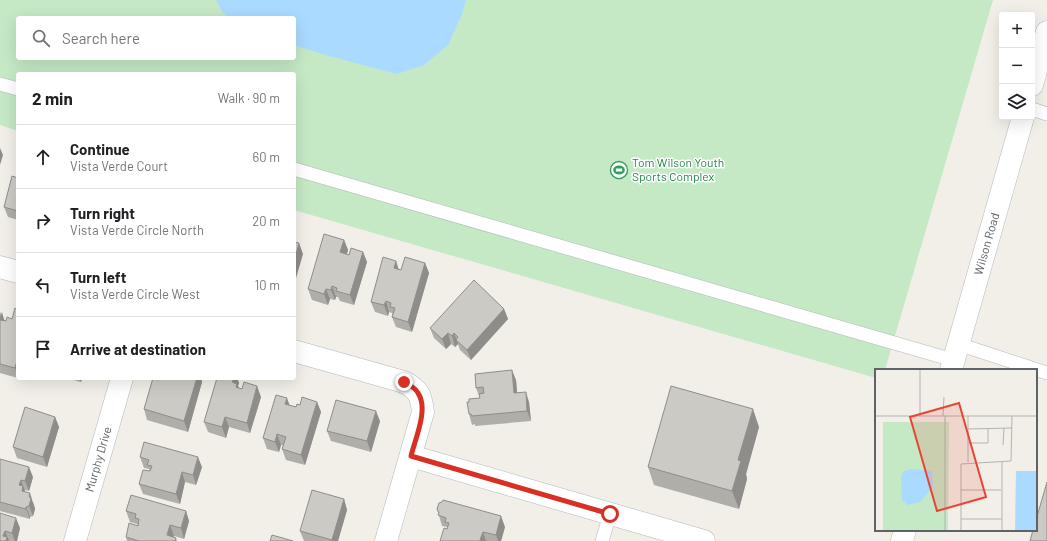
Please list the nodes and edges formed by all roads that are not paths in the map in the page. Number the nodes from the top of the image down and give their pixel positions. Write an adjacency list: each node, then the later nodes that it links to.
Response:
1 (1047, 32): 2 (street)
2 (1035, 74)
3 (0, 84): 4 (lane)
4 (16, 88)
5 (1035, 110): 6 (lane)
6 (1047, 114)
7 (1022, 120): 12 (street, Wilson Road)
8 (296, 170): 12 (lane)
9 (0, 267): 10 (street)
10 (16, 271)
11 (296, 352): 17 (street)
12 (954, 358): 13 (lane)
13 (1022, 369)
14 (1037, 371): 15 (lane)
15 (1047, 373)
16 (121, 380): 20 (street, Murphy Drive)
17 (411, 456): 18 (street); 21 (street)
18 (610, 514): 22 (lane); 23 (street)
19 (905, 531): 24 (street)
20 (76, 541)
21 (386, 541)
22 (602, 541)
23 (704, 541)
24 (902, 541)

